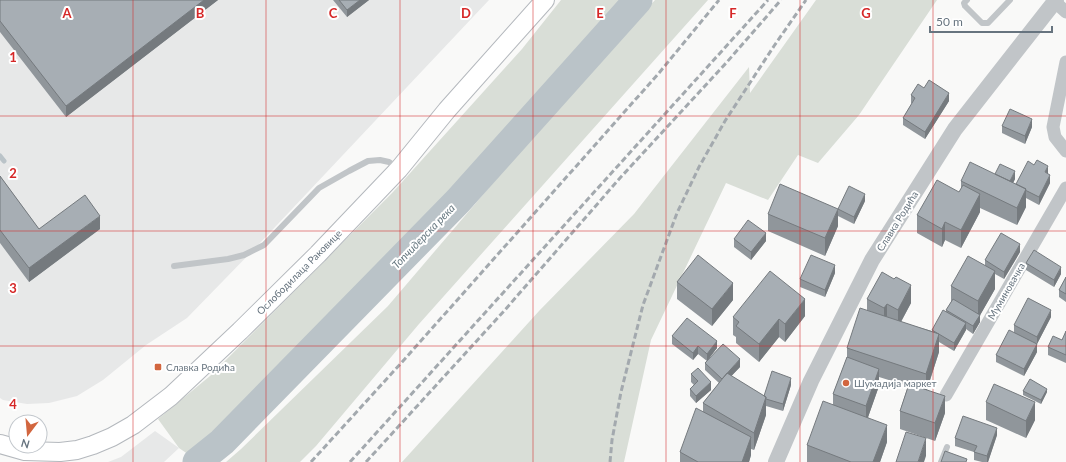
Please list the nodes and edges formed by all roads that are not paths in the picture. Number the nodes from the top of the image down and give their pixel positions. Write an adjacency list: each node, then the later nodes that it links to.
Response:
1 (545, 0): 8 (main road, Ослободилаца Раковице)
2 (967, 0): 3 (lane)
3 (1010, 0)
4 (1059, 5): 14 (street, Славка Родића)
5 (1066, 62): 6 (street)
6 (1062, 103): 7 (street)
7 (1066, 151)
8 (399, 169): 10 (lane); 12 (main road, Ослободилаца Раковице)
9 (1066, 188): 11 (street, Муминовачка)
10 (174, 266)
11 (946, 395)
12 (0, 444)
13 (947, 447): 15 (lane)
14 (776, 462)
15 (941, 462)

